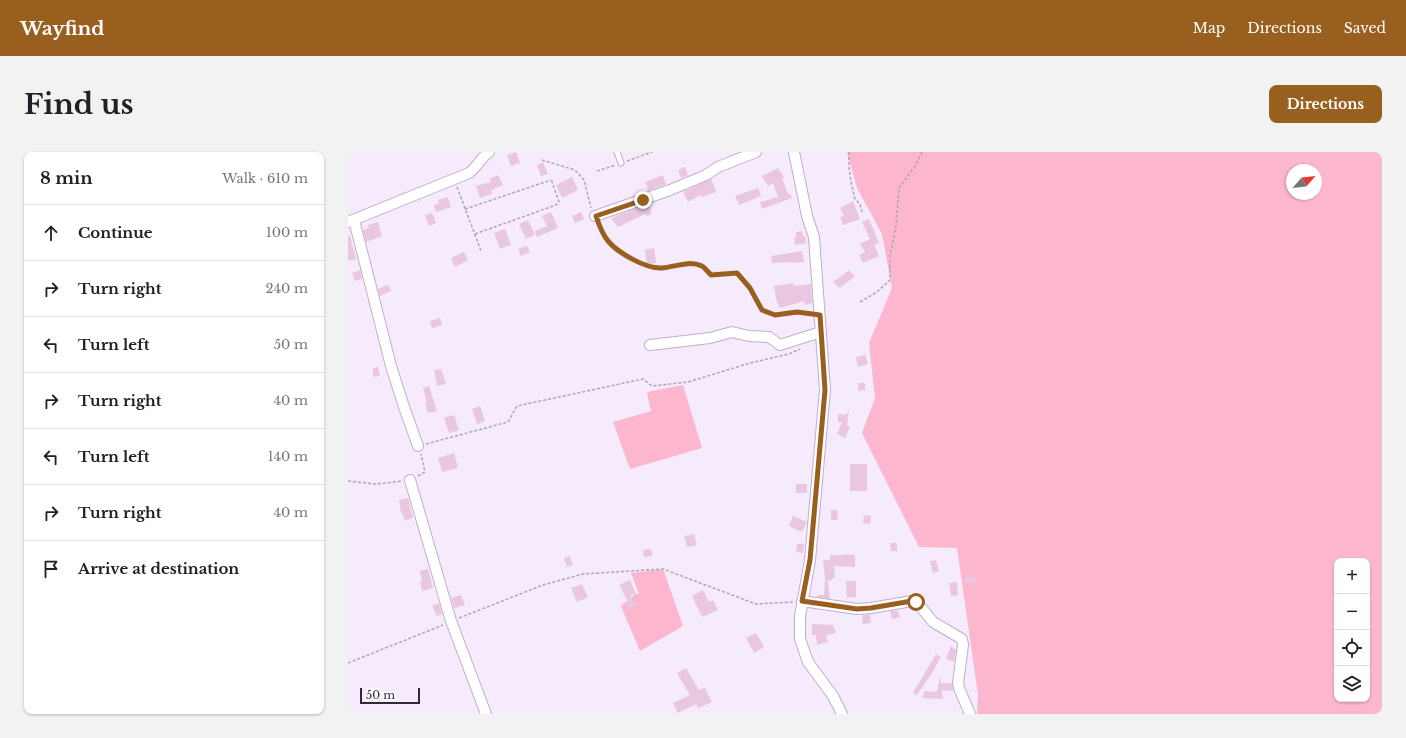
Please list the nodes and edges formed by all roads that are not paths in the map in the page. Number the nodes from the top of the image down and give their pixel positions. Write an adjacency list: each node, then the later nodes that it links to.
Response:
1 (489, 152): 7 (street)
2 (617, 152): 5 (lane)
3 (756, 152): 6 (street)
4 (794, 152): 8 (street)
5 (621, 163)
6 (596, 216)
7 (351, 221): 10 (street)
8 (821, 332): 9 (street); 12 (street)
9 (650, 345)
10 (418, 446)
11 (410, 480): 13 (street)
12 (802, 601): 14 (street); 15 (street)
13 (486, 714)
14 (842, 714)
15 (970, 714)

